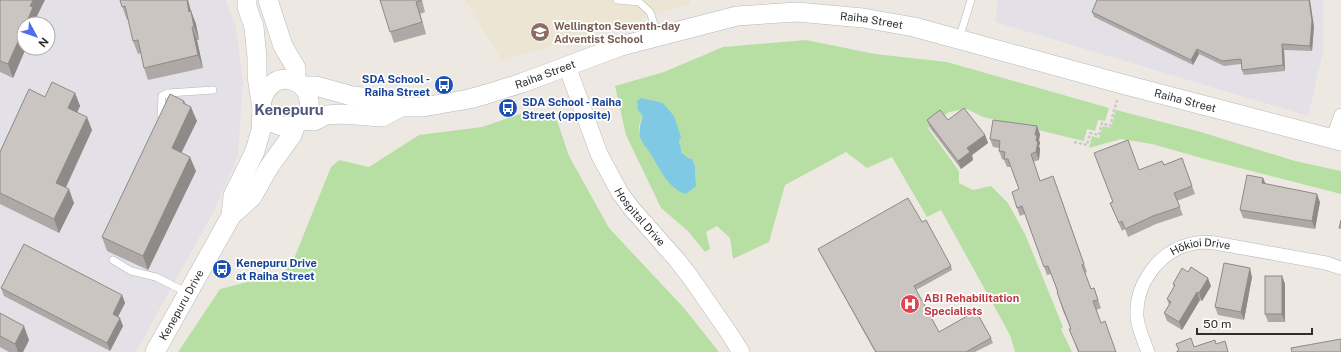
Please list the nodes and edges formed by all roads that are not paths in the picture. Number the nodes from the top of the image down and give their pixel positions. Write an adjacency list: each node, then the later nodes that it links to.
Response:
1 (247, 0): 10 (main road, Kenepuru Drive)
2 (268, 0): 8 (main road, Kenepuru Drive)
3 (617, 0): 5 (lane)
4 (971, 0): 6 (lane)
5 (658, 37): 6 (main road, Raiha Street); 7 (main road, Raiha Street)
6 (959, 39): 15 (main road, Raiha Street)
7 (567, 66): 11 (main road, Raiha Street); 21 (street, Hospital Drive)
8 (299, 84): 10 (main road, Kenepuru Drive); 11 (main road, Raiha Street); 14 (main road, Kenepuru Drive)
9 (213, 90): 12 (lane)
10 (262, 104): 14 (main road, Kenepuru Drive); 16 (main road, Kenepuru Drive)
11 (402, 107): 14 (main road, Raiha Street)
12 (161, 115)
13 (1341, 115): 15 (street)
14 (299, 122): 16 (main road, Kenepuru Drive)
15 (1337, 139)
16 (231, 216): 19 (main road, Kenepuru Drive)
17 (113, 260): 19 (lane)
18 (1341, 268): 22 (street, Hōkioi Drive)
19 (188, 293): 20 (main road, Kenepuru Drive)
20 (155, 352)
21 (741, 352)
22 (1148, 352)

